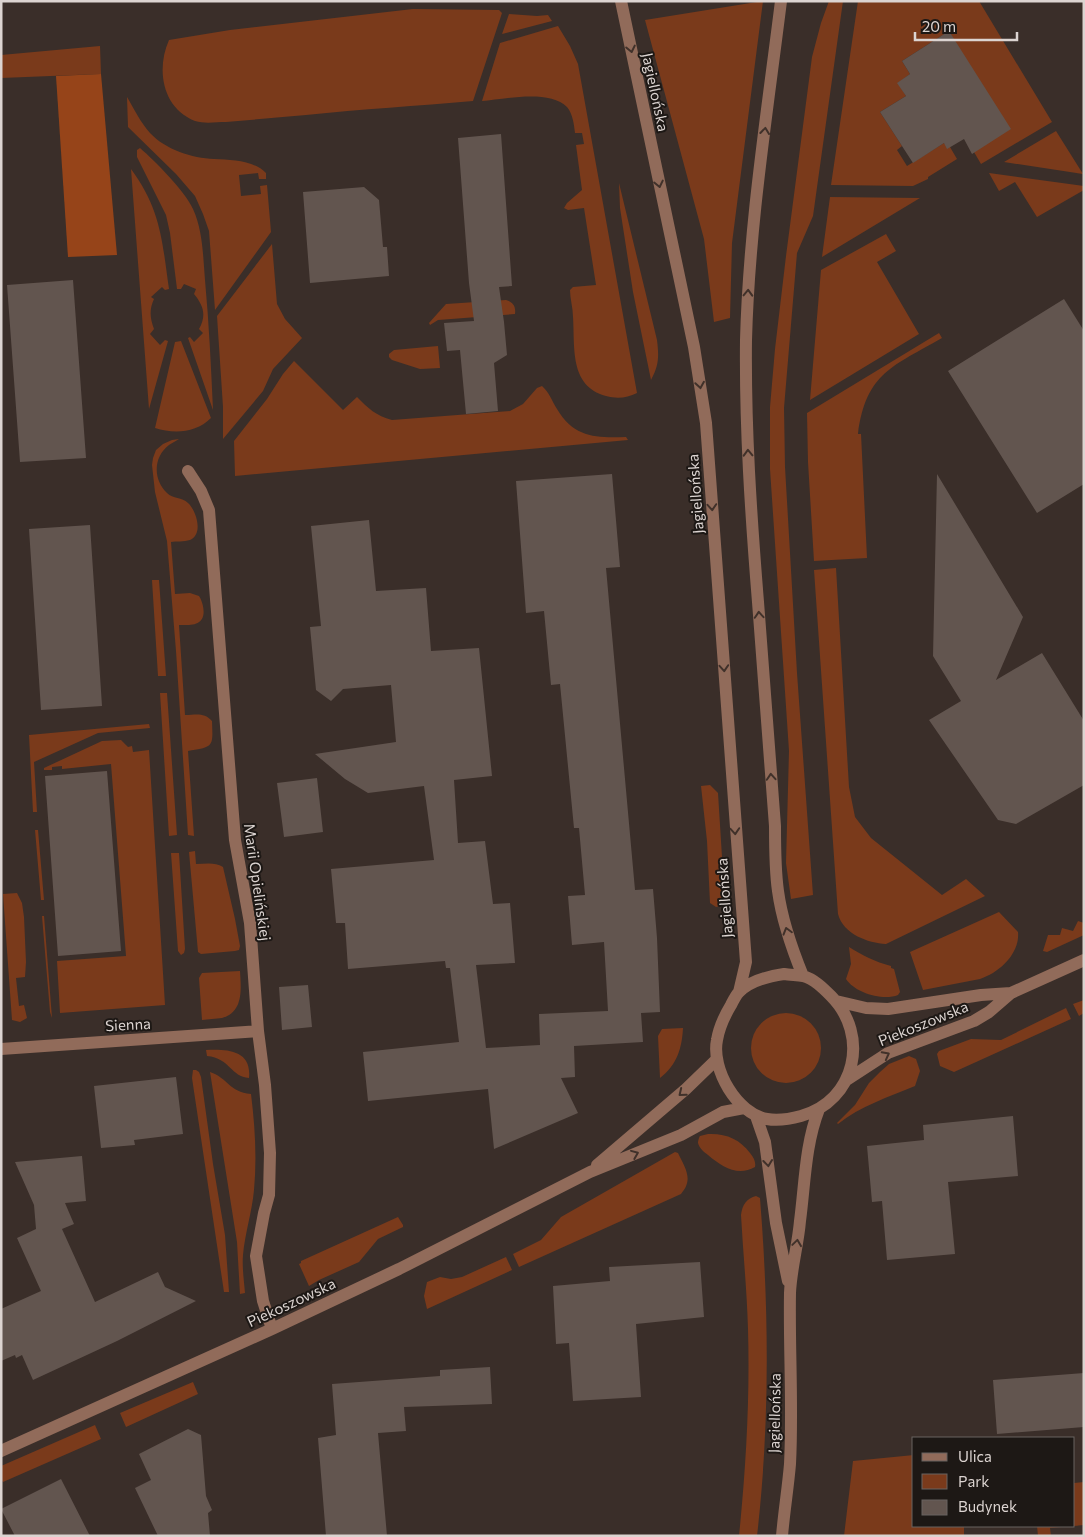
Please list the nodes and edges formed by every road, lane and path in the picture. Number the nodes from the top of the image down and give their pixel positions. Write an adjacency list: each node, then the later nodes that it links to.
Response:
1 (621, 1): 6 (street, Jagiellońska, one-way to 6)
2 (781, 1): 5 (street, one-way to 2)
3 (188, 471): 9 (street, Marii Opielińskiej)
4 (1084, 960): 7 (street, Piekoszowska)
5 (803, 976): 6 (street); 8 (street)
6 (739, 992): 11 (street)
7 (1011, 993): 8 (street, Piekoszowska); 12 (street, Piekoszowska, one-way to 7)
8 (836, 1000): 12 (street)
9 (258, 1031): 10 (street, Sienna); 18 (street, Marii Opielińskiej)
10 (1, 1049)
11 (717, 1059): 13 (street); 16 (street, Piekoszowska, one-way to 16)
12 (845, 1081): 14 (street)
13 (744, 1108): 15 (street); 16 (street, Piekoszowska, one-way to 13)
14 (820, 1109): 15 (street); 17 (street, Jagiellońska, one-way to 14)
15 (756, 1116): 17 (street, Jagiellońska, one-way to 17)
16 (590, 1172): 18 (street, Piekoszowska)
17 (790, 1291): 20 (street, Jagiellońska)
18 (272, 1329): 19 (street, Piekoszowska)
19 (1, 1451)
20 (782, 1536)

